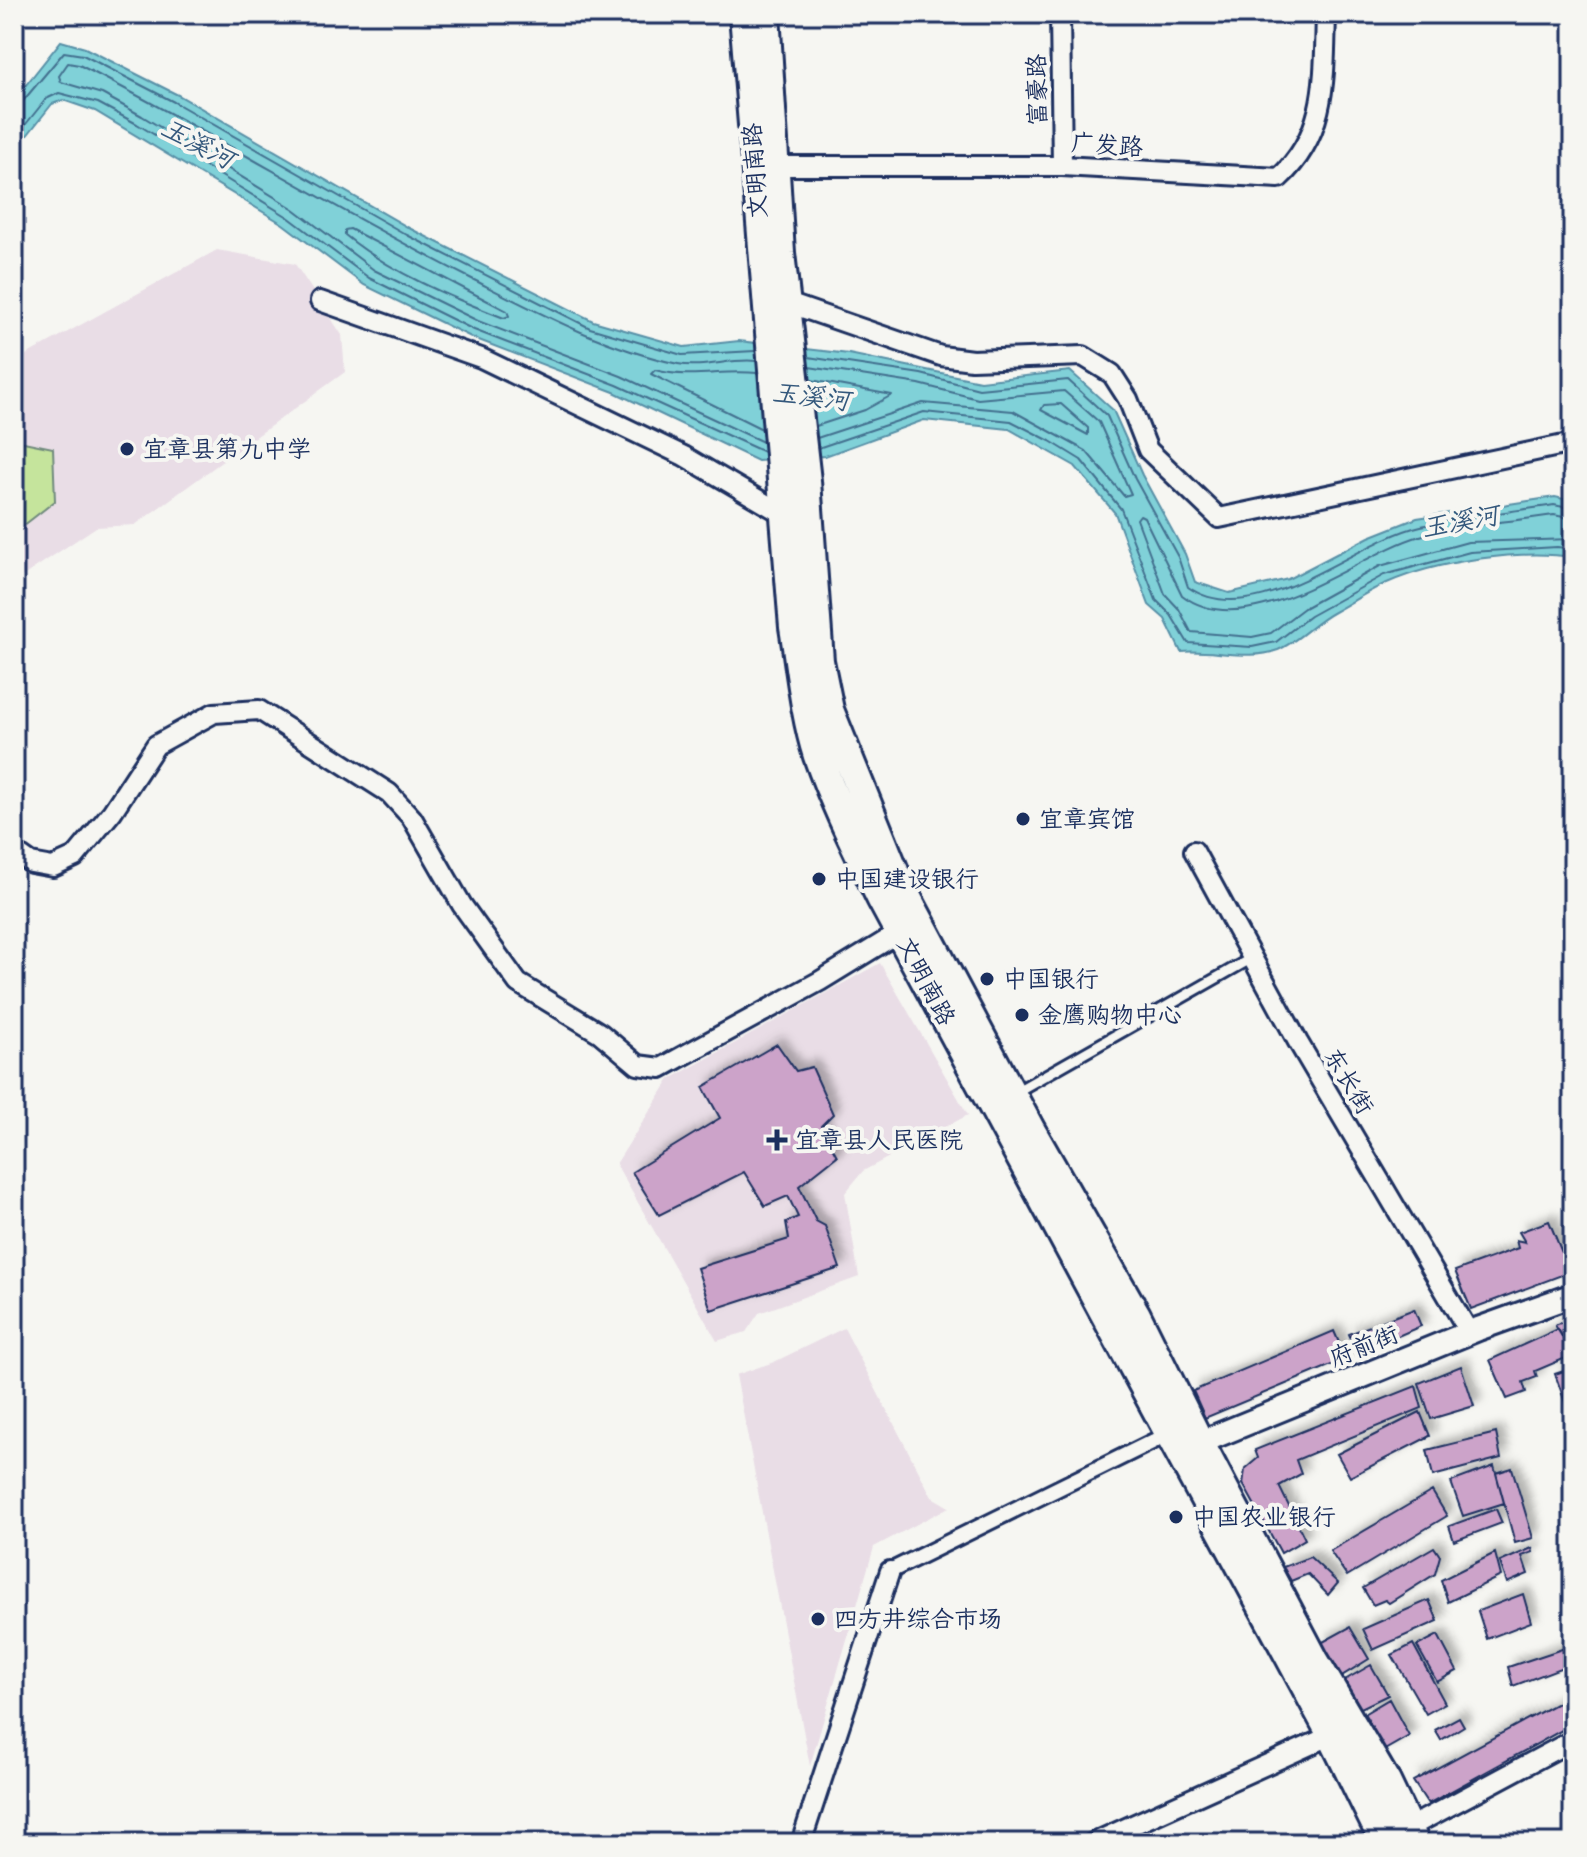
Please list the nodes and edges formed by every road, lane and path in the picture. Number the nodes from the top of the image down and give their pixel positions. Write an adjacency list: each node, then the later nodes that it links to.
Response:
1 (744, 14): 5 (main road, 文明南路)
2 (765, 14): 5 (main road)
3 (1060, 14): 6 (street, 富豪路)
4 (1326, 14): 6 (street, 广发路)
5 (766, 166): 6 (street, 广发路); 7 (main road, 文明南路)
6 (1062, 166)
7 (775, 299): 9 (street); 10 (main road, 文明南路)
8 (320, 301): 11 (street)
9 (1573, 443)
10 (792, 468): 11 (main road, 文明南路); 16 (main road)
11 (783, 514): 14 (main road, 文明南路)
12 (14, 851): 14 (street)
13 (1194, 851): 15 (street, 东长街)
14 (900, 932): 16 (main road, 文明南路)
15 (1252, 958): 16 (lane); 18 (street, 东长街)
16 (1003, 1099): 19 (main road, 文明南路)
17 (1573, 1295): 18 (street, 府前街)
18 (1469, 1332): 19 (street, 府前街)
19 (1177, 1445): 20 (street); 21 (main road); 23 (main road)
20 (890, 1571): 25 (street)
21 (1332, 1735): 24 (main road); 26 (street)
22 (1573, 1740): 23 (street)
23 (1412, 1836): 24 (street)
24 (1384, 1842)
25 (801, 1843)
26 (1093, 1843)

